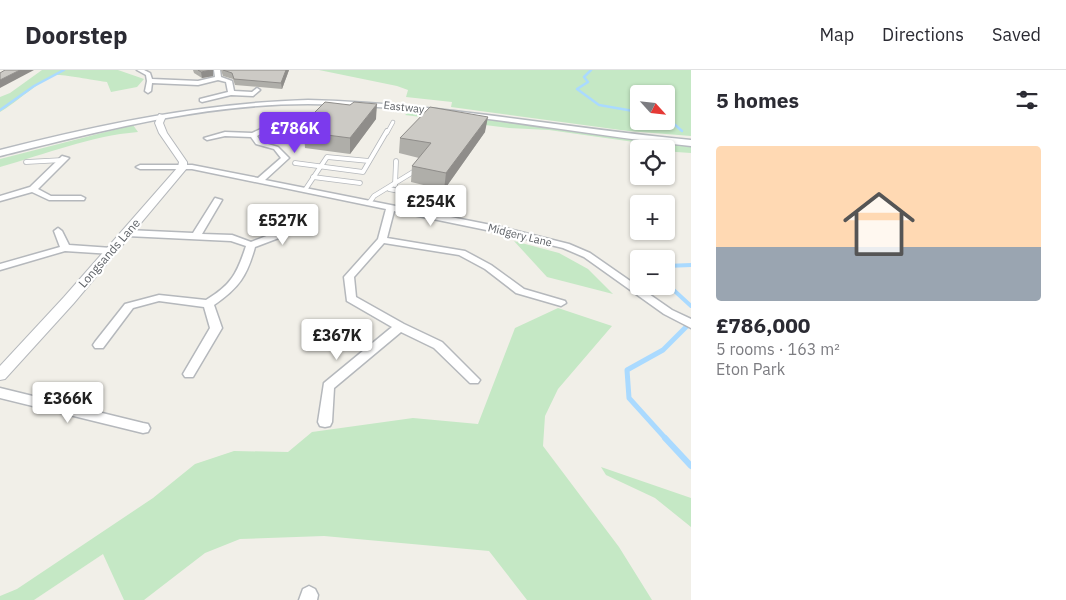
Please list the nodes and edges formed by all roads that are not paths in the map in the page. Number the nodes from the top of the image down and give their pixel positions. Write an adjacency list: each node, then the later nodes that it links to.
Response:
1 (140, 70): 3 (street)
2 (219, 72): 3 (street); 6 (street)
3 (150, 81): 5 (street)
4 (257, 90): 6 (street)
5 (148, 91)
6 (230, 94): 7 (street)
7 (202, 100)
8 (271, 114): 11 (street)
9 (160, 119): 13 (main road, Eastway); 14 (main road, Eastway); 22 (street)
10 (393, 122): 16 (lane)
11 (253, 135): 12 (street); 25 (street)
12 (207, 138)
13 (691, 143)
14 (0, 153)
15 (64, 159): 18 (lane); 28 (street)
16 (369, 161): 21 (lane); 21 (lane)
17 (396, 161): 27 (lane)
18 (26, 162)
19 (296, 163): 21 (lane)
20 (140, 167): 22 (street, Midgery Lane)
21 (319, 167): 24 (lane)
22 (182, 168): 25 (street, Midgery Lane); 39 (street, Longsands Lane)
23 (418, 169): 27 (lane)
24 (313, 177): 26 (lane); 30 (lane)
25 (260, 180): 30 (street, Midgery Lane)
26 (360, 183)
27 (395, 185): 29 (lane)
28 (33, 189): 31 (street); 32 (street)
29 (389, 189): 34 (lane); 35 (lane)
30 (304, 190): 35 (street, Midgery Lane)
31 (81, 198)
32 (0, 199)
33 (218, 200): 40 (street)
34 (447, 201)
35 (369, 203): 36 (street, Midgery Lane)
36 (391, 208): 41 (street); 48 (street, Midgery Lane)
37 (287, 219): 42 (street)
38 (58, 231): 43 (street)
39 (127, 234): 40 (street); 44 (street, Longsands Lane)
40 (196, 236): 42 (street)
41 (382, 240): 46 (street); 49 (street)
42 (251, 246): 47 (street)
43 (66, 248): 44 (street); 45 (street)
44 (112, 251): 52 (street, Longsands Lane)
45 (0, 267)
46 (561, 303)
47 (208, 304): 50 (street); 51 (street)
48 (691, 324)
49 (400, 327): 53 (street); 55 (street)
50 (99, 345)
51 (188, 374)
52 (0, 375)
53 (474, 380)
54 (0, 393): 56 (street)
55 (326, 422)
56 (144, 428)

